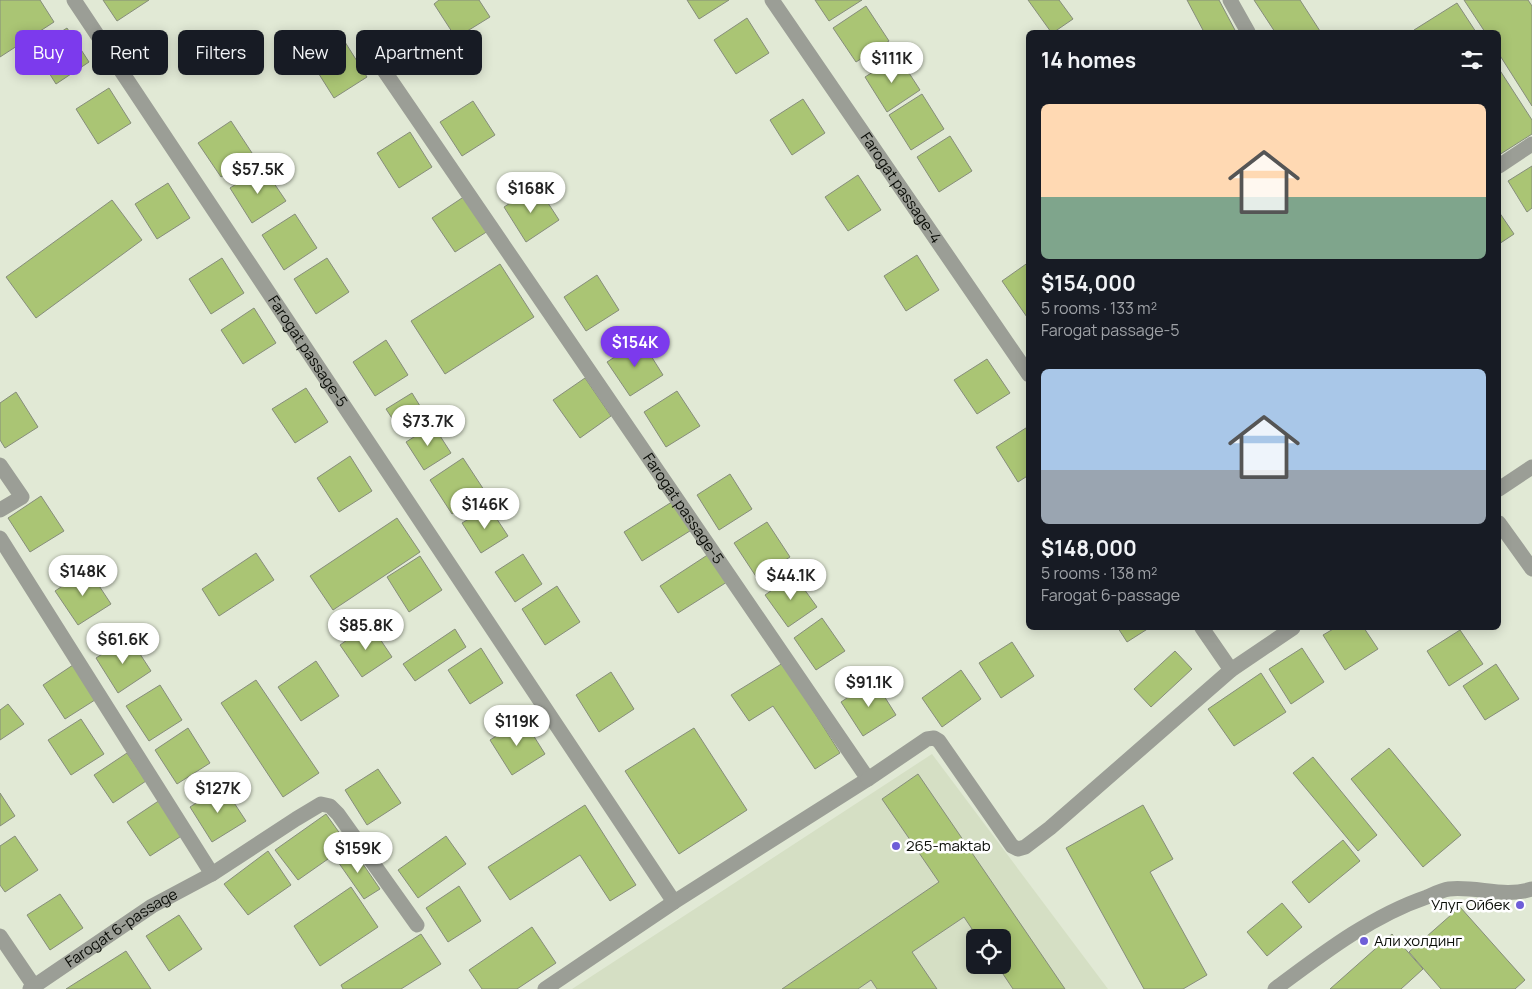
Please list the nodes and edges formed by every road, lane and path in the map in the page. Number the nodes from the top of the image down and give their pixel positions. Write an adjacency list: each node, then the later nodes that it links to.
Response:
1 (74, 0): 22 (street, Farogat passage-5)
2 (772, 0): 8 (street, Farogat passage-4)
3 (1230, 0): 4 (street)
4 (1247, 30)
5 (387, 75): 19 (street, Farogat passage-5)
6 (1532, 144): 7 (street)
7 (1501, 165)
8 (1026, 371)
9 (0, 465): 12 (street)
10 (1532, 467): 11 (street)
11 (1501, 486)
12 (0, 510)
13 (1501, 526): 15 (street)
14 (0, 538): 20 (street)
15 (1532, 569)
16 (1203, 630): 18 (street)
17 (1290, 630): 18 (street)
18 (1231, 670): 19 (street)
19 (868, 779): 22 (street)
20 (212, 874): 23 (street, Farogat 6-passage); 25 (street, Farogat 6-passage)
21 (1532, 889): 27 (street)
22 (674, 902): 26 (street)
23 (417, 925)
24 (0, 936): 25 (street, Farogat 6-passage)
25 (32, 988)
26 (545, 989)
27 (1275, 989)

